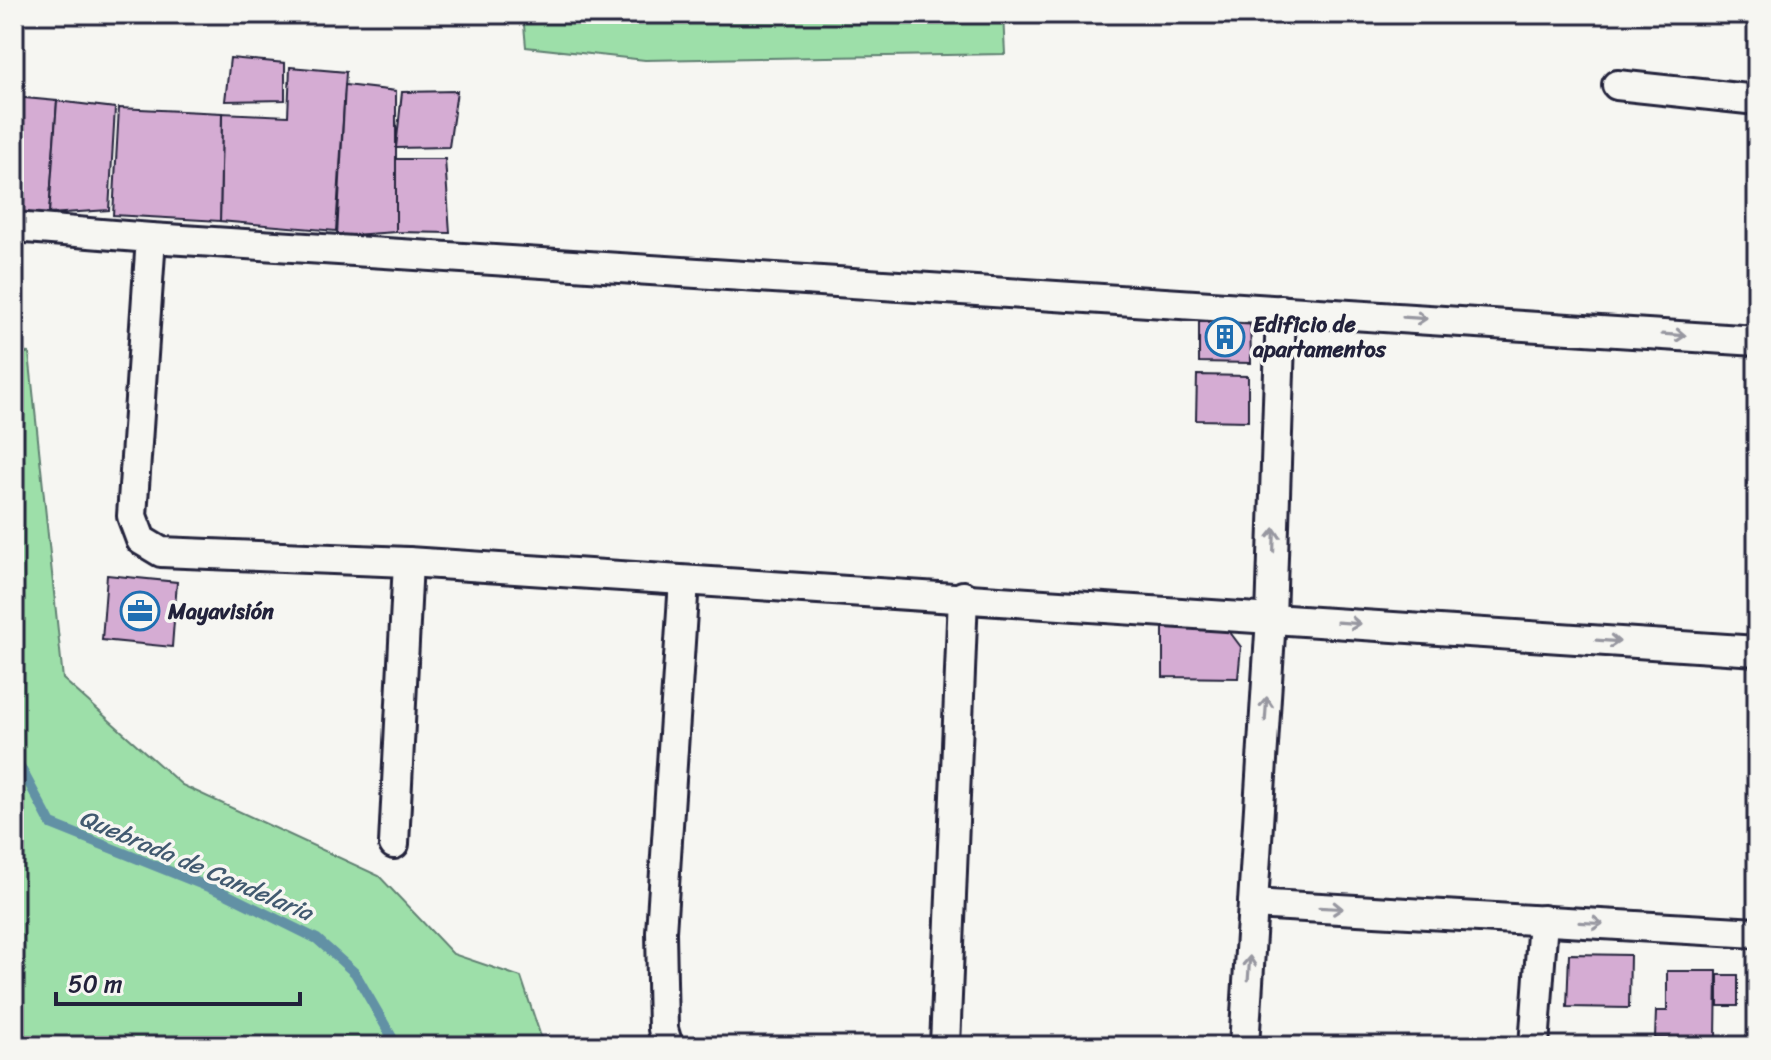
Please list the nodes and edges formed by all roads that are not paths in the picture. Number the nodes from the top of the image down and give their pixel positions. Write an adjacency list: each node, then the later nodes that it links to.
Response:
1 (1617, 85): 2 (street)
2 (1757, 100)
3 (14, 227): 4 (street)
4 (151, 238): 5 (street); 7 (street)
5 (1281, 310): 6 (street, one-way to 6); 10 (street, one-way to 5)
6 (1757, 341)
7 (408, 562): 8 (street); 12 (street)
8 (684, 581): 9 (street); 16 (street)
9 (963, 596): 10 (street); 17 (street)
10 (1271, 618): 11 (street, one-way to 11); 13 (street, one-way to 10)
11 (1757, 651)
12 (394, 844)
13 (1253, 904): 14 (street, one-way to 14); 18 (street, one-way to 13)
14 (1543, 920): 15 (street, one-way to 15); 19 (street)
15 (1757, 933)
16 (668, 1046)
17 (945, 1046)
18 (1244, 1046)
19 (1534, 1046)

